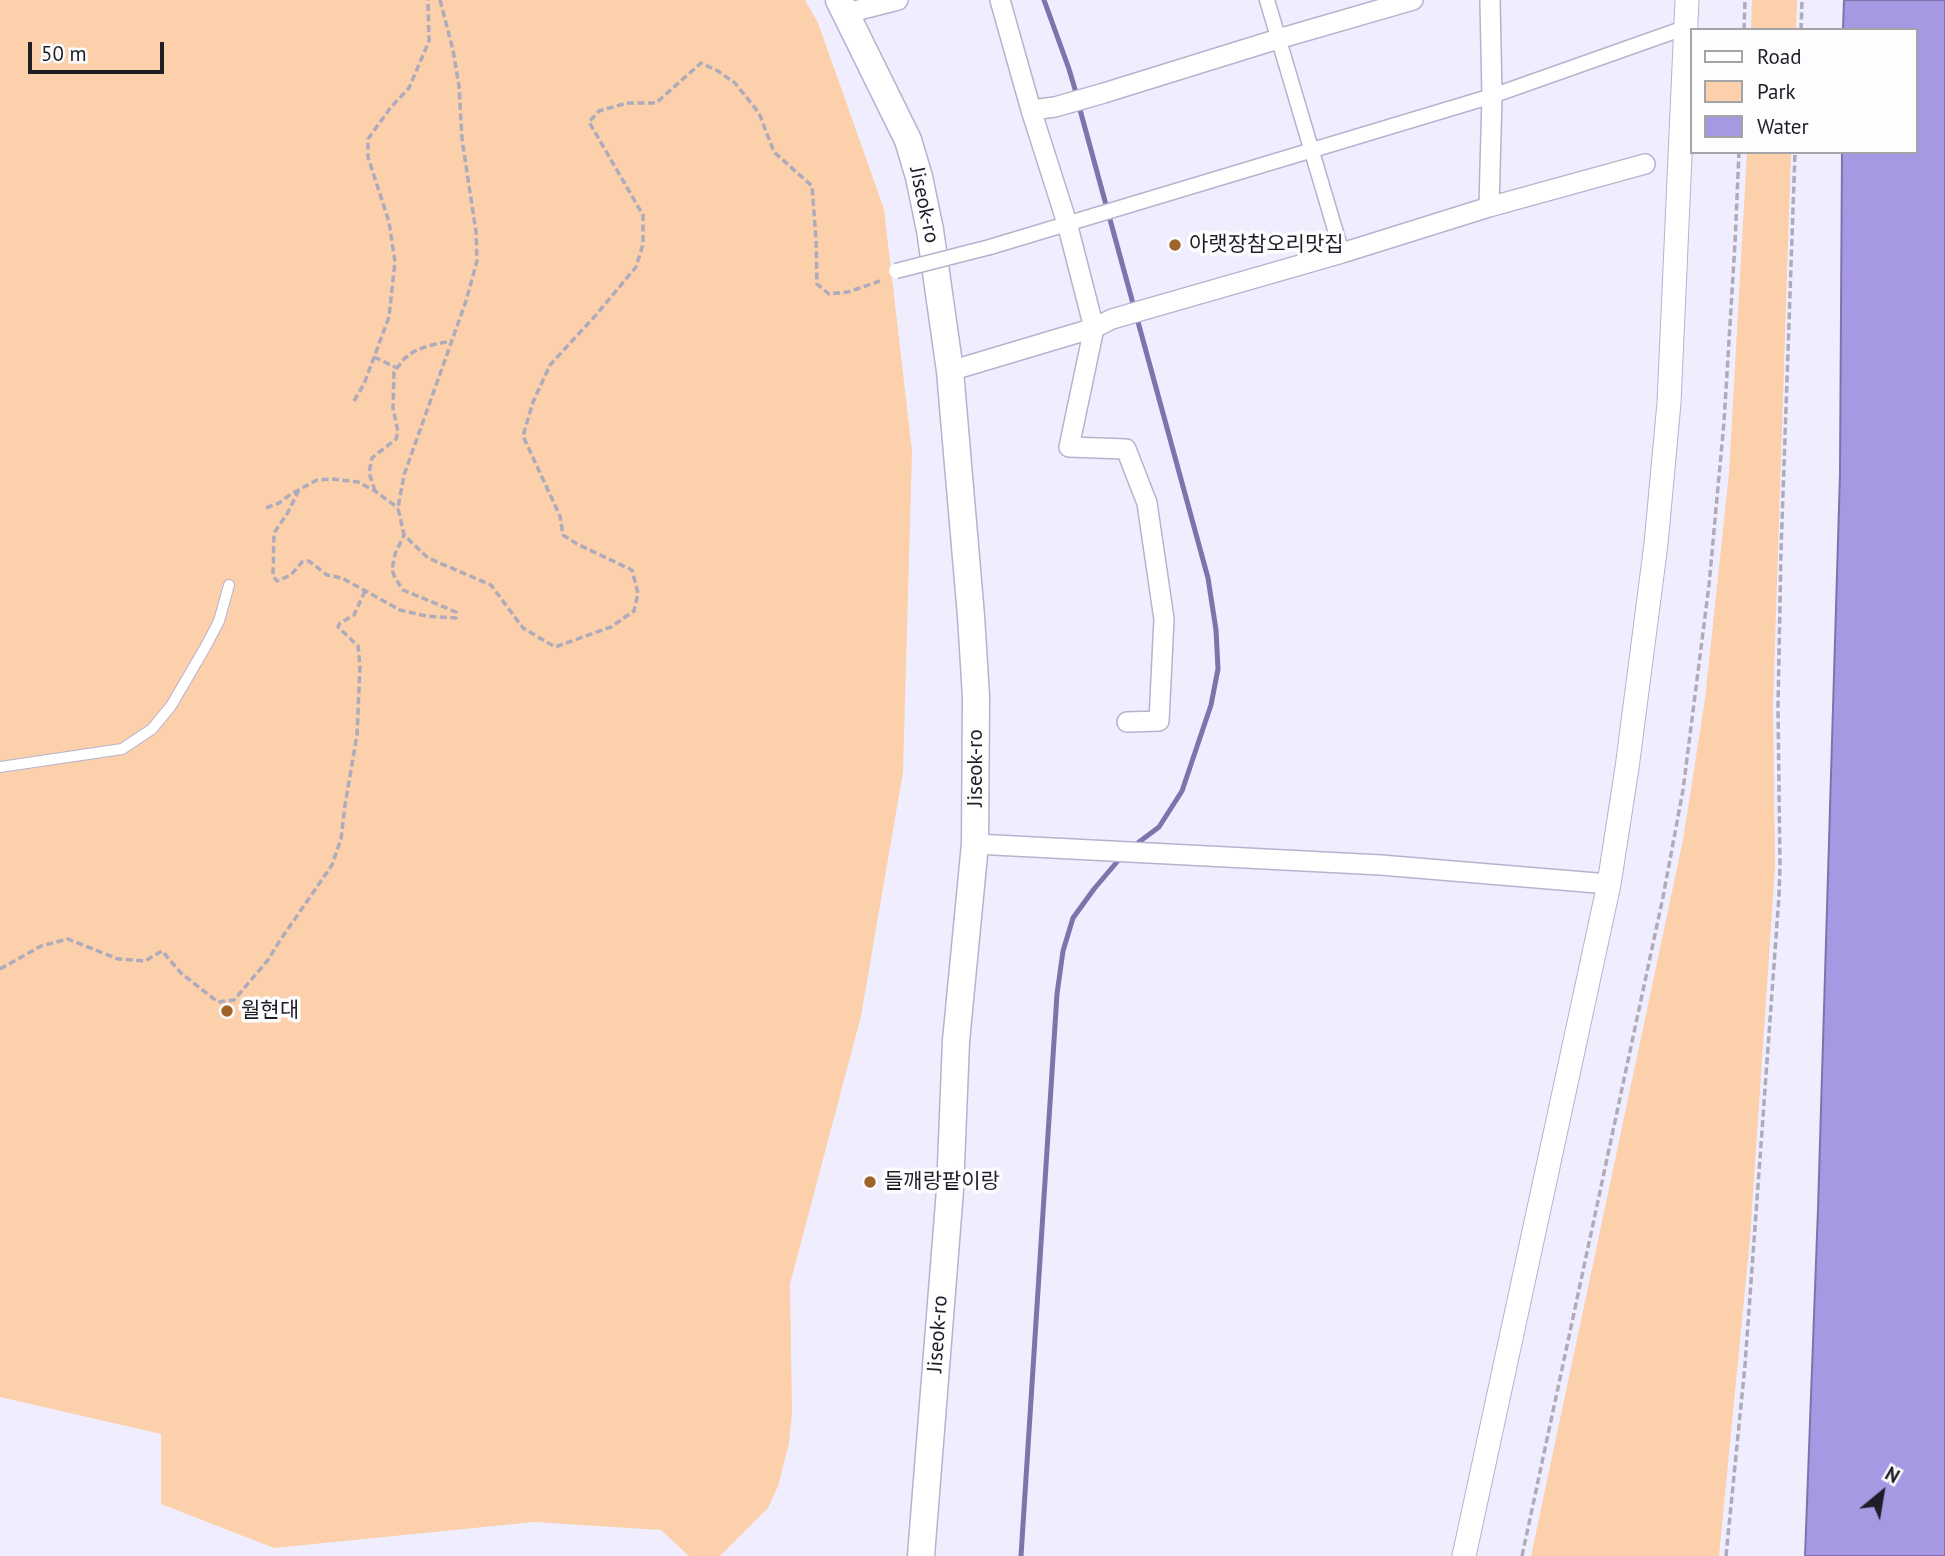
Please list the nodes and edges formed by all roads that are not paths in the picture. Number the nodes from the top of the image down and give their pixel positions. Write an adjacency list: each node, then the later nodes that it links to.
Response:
1 (898, 0): 7 (street)
2 (1000, 0): 11 (street)
3 (1267, 0): 9 (street)
4 (1413, 0): 9 (street)
5 (1490, 0): 10 (street)
6 (1687, 0): 8 (street)
7 (843, 7): 19 (main road, Jiseok-ro)
8 (1687, 27): 10 (street); 24 (street)
9 (1278, 40): 11 (street); 12 (street)
10 (1492, 96): 12 (street); 14 (street)
11 (1031, 110): 15 (street)
12 (1311, 149): 15 (street); 16 (street)
13 (1646, 164): 14 (street)
14 (1489, 207): 16 (street)
15 (1075, 220): 17 (street, bridge); 18 (street)
16 (1342, 253): 18 (street)
17 (896, 271)
18 (1094, 328): 19 (street); 21 (street)
19 (950, 371): 23 (main road, Jiseok-ro)
20 (229, 585): 22 (lane)
21 (1128, 722)
22 (0, 767)
23 (975, 844): 24 (street); 25 (main road, Jiseok-ro)
24 (1609, 884): 26 (street)
25 (921, 1556)
26 (1464, 1556)

